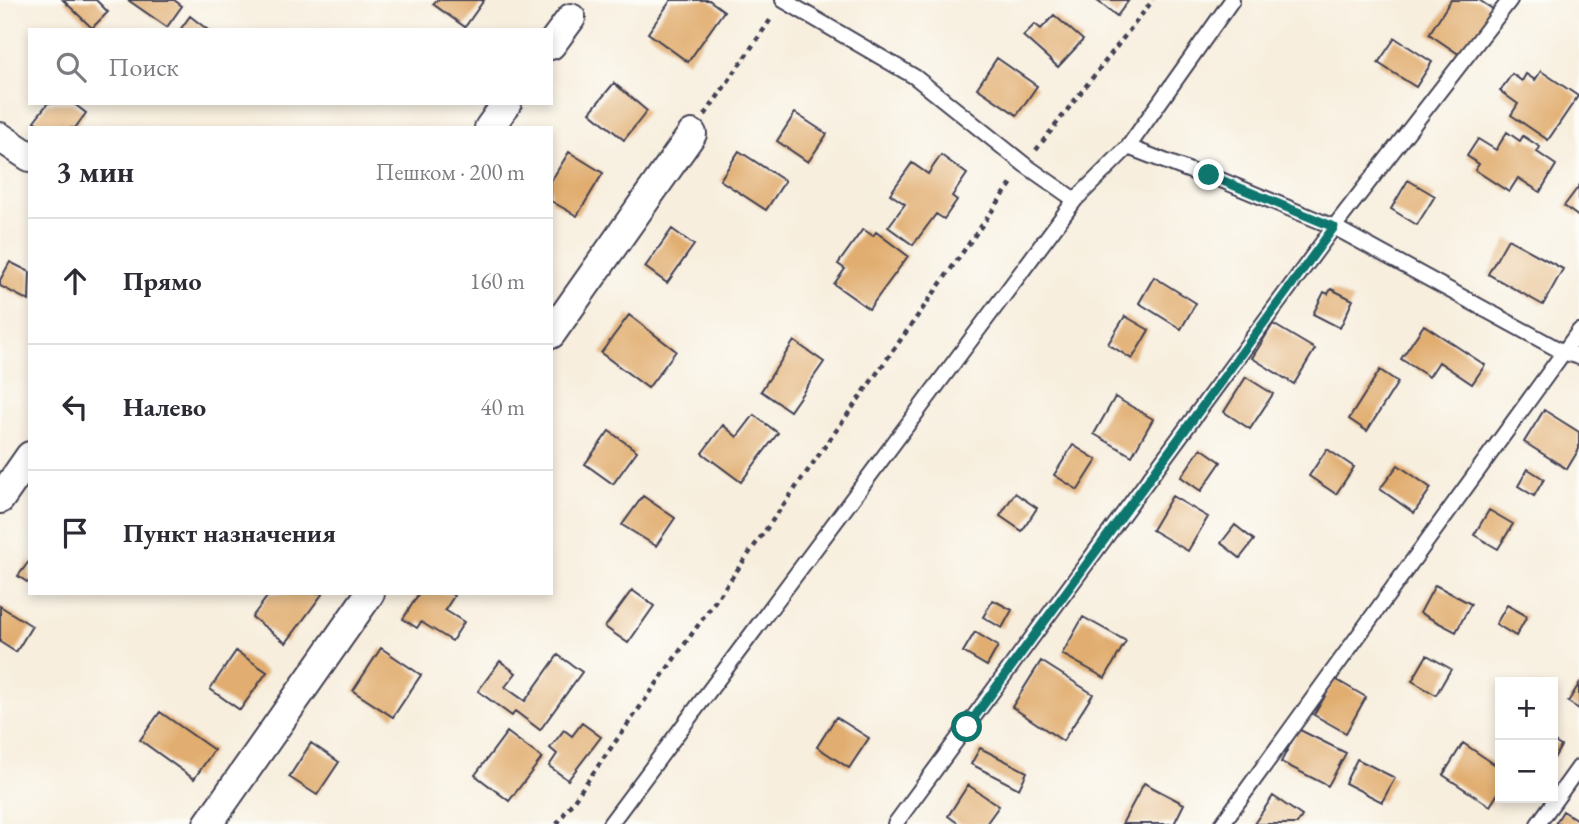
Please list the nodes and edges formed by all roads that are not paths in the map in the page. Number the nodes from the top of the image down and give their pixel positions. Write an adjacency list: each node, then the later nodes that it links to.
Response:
1 (783, 0): 12 (lane)
2 (1232, 0): 10 (lane)
3 (1510, 0): 13 (lane)
4 (571, 18): 5 (street)
5 (553, 42)
6 (506, 105): 7 (street)
7 (490, 126)
8 (692, 134): 14 (street)
9 (0, 137): 11 (street)
10 (1128, 147): 12 (lane); 13 (lane)
11 (28, 156)
12 (1075, 200): 23 (lane)
13 (1334, 227): 16 (lane); 24 (lane)
14 (553, 331)
15 (1579, 331): 16 (lane)
16 (1563, 352): 17 (lane); 25 (lane)
17 (1579, 357)
18 (28, 459): 19 (street)
19 (0, 499)
20 (369, 595): 22 (street)
21 (1579, 767): 26 (lane)
22 (208, 824)
23 (610, 824)
24 (895, 824)
25 (1222, 824)
26 (1538, 824)

